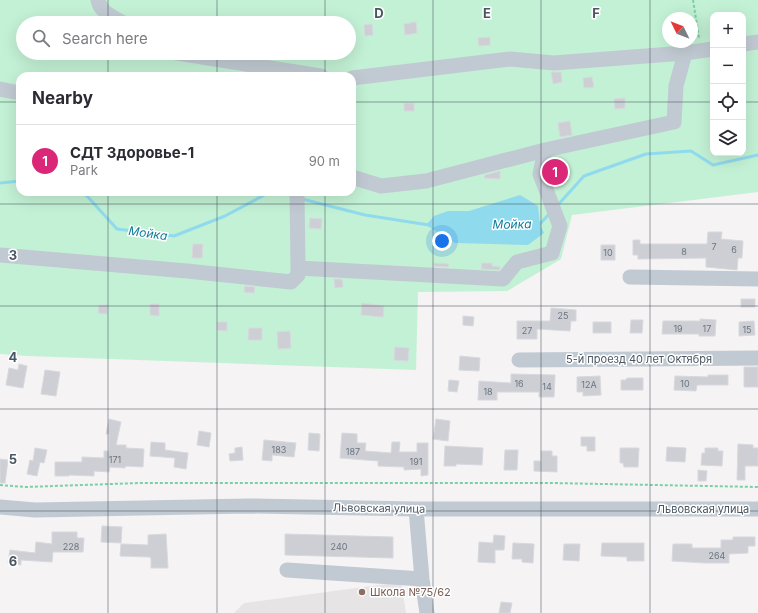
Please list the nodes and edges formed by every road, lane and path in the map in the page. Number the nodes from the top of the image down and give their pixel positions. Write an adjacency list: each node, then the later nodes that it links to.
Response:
1 (98, 0): 3 (street)
2 (693, 0): 6 (path)
3 (111, 16)
4 (758, 42): 5 (street)
5 (746, 44)
6 (707, 50): 7 (street)
7 (685, 53): 10 (street); 13 (street)
8 (221, 60): 9 (street)
9 (295, 72)
10 (356, 78)
11 (0, 89): 12 (street)
12 (16, 92)
13 (545, 150): 14 (street); 17 (street)
14 (356, 178)
15 (297, 196): 17 (street)
16 (0, 255): 17 (street)
17 (298, 268)
18 (630, 278): 19 (street)
19 (758, 279)
20 (758, 358): 21 (street, 5-й проезд 40 лет Октября)
21 (519, 360)
22 (0, 485): 23 (path)
23 (758, 487)
24 (0, 507): 25 (street, Львовская улица)
25 (416, 509): 26 (street, Львовская улица); 28 (street)
26 (758, 509)
27 (288, 570): 28 (street)
28 (422, 579): 29 (street)
29 (427, 613)

